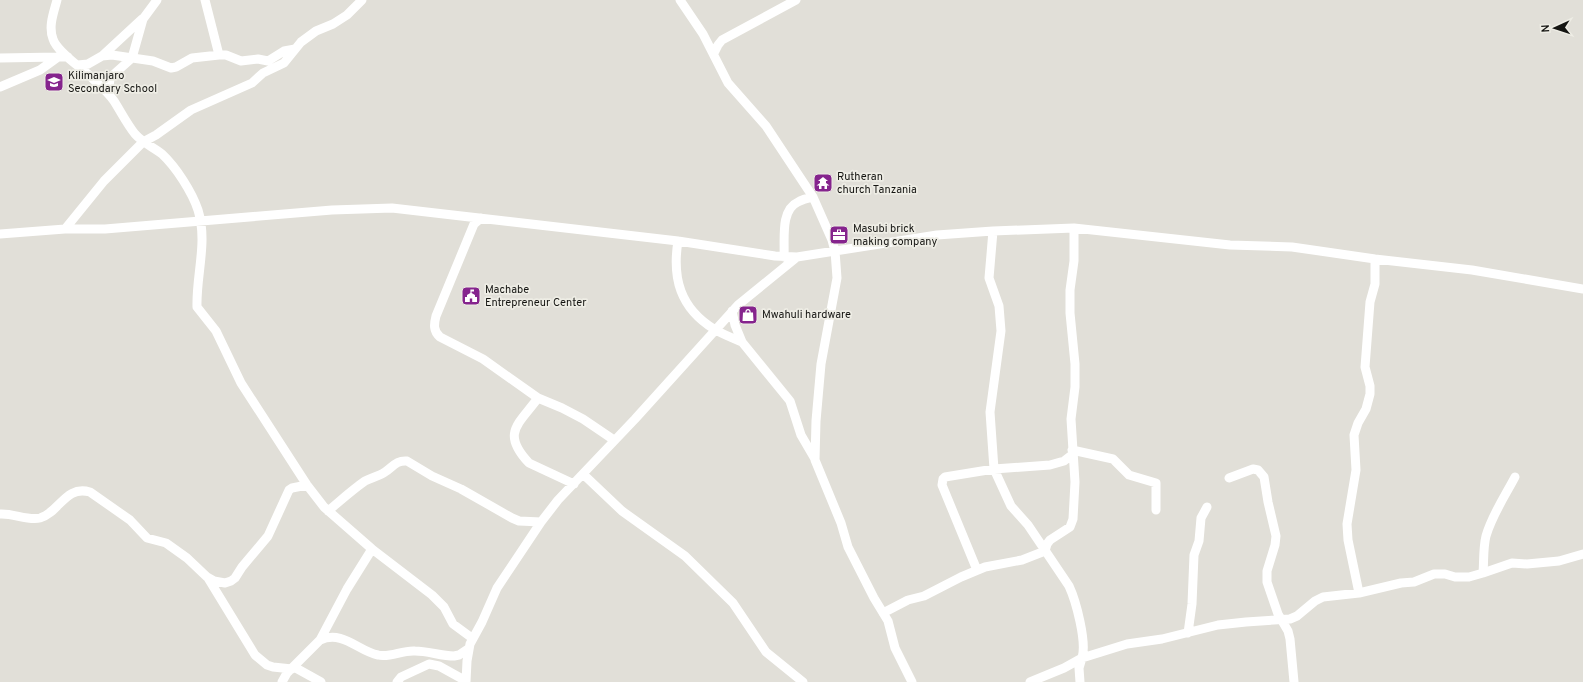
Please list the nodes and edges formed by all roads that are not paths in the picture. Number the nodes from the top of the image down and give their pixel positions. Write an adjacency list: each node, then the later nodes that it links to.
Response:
1 (57, 0): 12 (street)
2 (157, 0): 7 (street)
3 (205, 0): 10 (street)
4 (362, 0): 8 (street)
5 (680, 0): 9 (street)
6 (796, 0): 9 (street)
7 (143, 19): 11 (street); 15 (street)
8 (295, 49): 10 (street); 19 (street)
9 (714, 53): 20 (street)
10 (219, 55): 15 (street)
11 (102, 56): 15 (street); 16 (street)
12 (68, 57): 14 (street); 16 (street)
13 (0, 58): 14 (street)
14 (58, 58): 17 (street)
15 (132, 58): 18 (street)
16 (78, 65): 18 (street)
17 (0, 87)
18 (108, 93): 19 (street)
19 (143, 142): 22 (street); 24 (street)
20 (813, 197): 28 (street); 29 (street)
21 (481, 218): 22 (street); 27 (street); 36 (street)
22 (200, 220): 24 (street); 45 (street)
23 (1074, 228): 25 (street); 31 (street); 38 (street)
24 (65, 229): 26 (street)
25 (993, 231): 28 (street); 40 (street)
26 (0, 234)
27 (678, 241): 29 (street); 34 (street)
28 (835, 251): 30 (street); 39 (street)
29 (784, 257): 30 (street)
30 (797, 257): 33 (street)
31 (1375, 259): 32 (street); 57 (street)
32 (1583, 289)
33 (732, 311): 34 (street); 35 (street)
34 (715, 330): 35 (street); 37 (street)
35 (742, 342): 39 (street)
36 (538, 398): 37 (street); 44 (street)
37 (614, 440): 41 (street)
38 (1072, 452): 40 (street); 47 (street); 52 (street)
39 (815, 460): 58 (street)
40 (994, 469): 52 (street); 54 (street)
41 (584, 474): 44 (street); 73 (street)
42 (1515, 477): 55 (street)
43 (1229, 478): 59 (street)
44 (574, 484): 50 (street)
45 (307, 485): 48 (street); 56 (street)
46 (1207, 507): 60 (street)
47 (1156, 510)
48 (328, 511): 50 (street); 51 (street)
49 (0, 514): 56 (street)
50 (541, 522): 61 (street)
51 (372, 549): 61 (street); 62 (street)
52 (1045, 551): 54 (street); 64 (street)
53 (1583, 554): 55 (street)
54 (977, 570): 58 (street)
55 (1483, 573): 57 (street)
56 (207, 577): 65 (street)
57 (1359, 594): 59 (street)
58 (883, 613): 74 (street)
59 (1282, 620): 60 (street); 75 (street)
60 (1188, 633): 64 (street)
61 (472, 638): 63 (street)
62 (320, 640): 63 (street); 65 (street)
63 (468, 650): 68 (street)
64 (1082, 658): 66 (street); 67 (street)
65 (293, 668): 70 (street); 71 (street)
66 (1064, 668): 67 (street); 69 (street)
67 (1080, 678)
68 (466, 681): 72 (street)
69 (1036, 681)
70 (282, 682)
71 (320, 682)
72 (397, 682)
73 (803, 682)
74 (912, 682)
75 (1294, 682)

